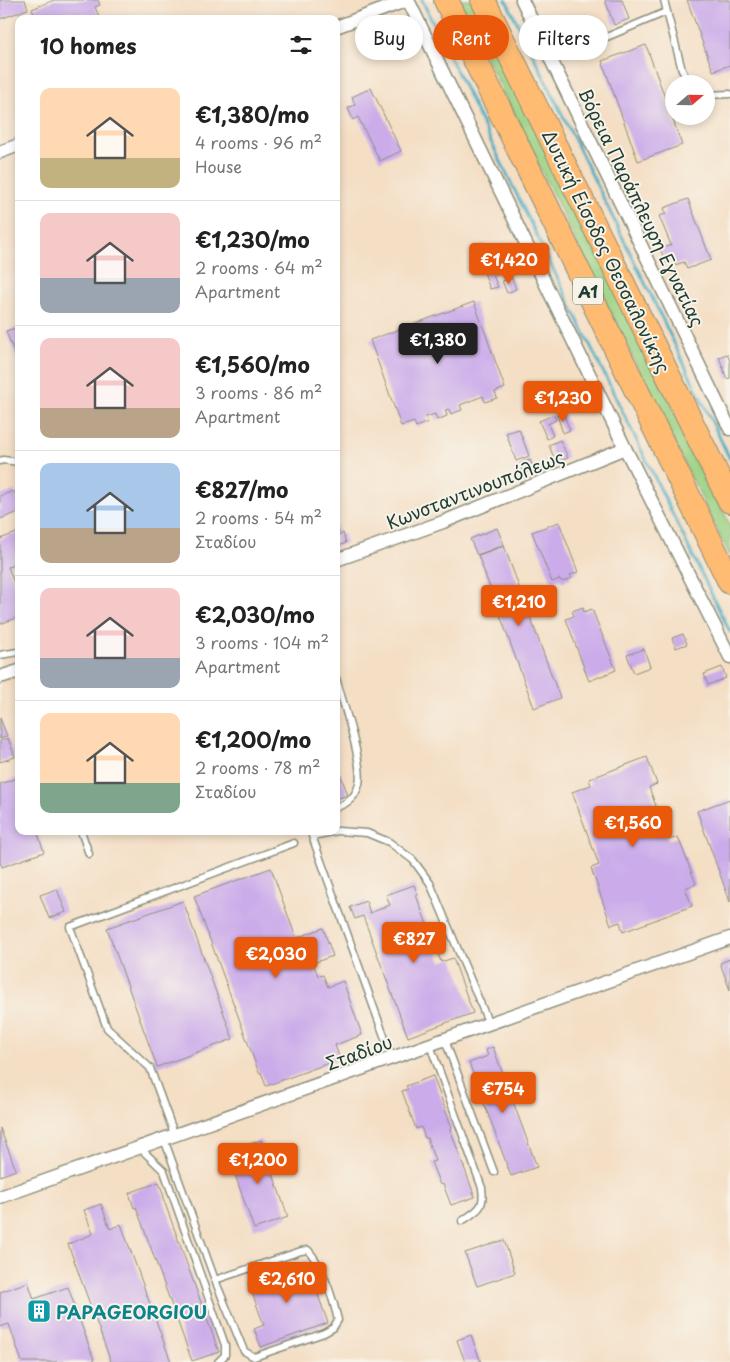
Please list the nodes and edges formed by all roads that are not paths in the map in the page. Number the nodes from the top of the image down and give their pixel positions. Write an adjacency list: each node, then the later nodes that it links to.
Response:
1 (408, 0): 7 (street); 16 (street)
2 (446, 0): 21 (highway, Δυτική Είσοδος Θεσσαλονίκης / Α1)
3 (483, 0): 19 (highway, Δυτική Είσοδος Θεσσαλονίκης / Α1)
4 (522, 0): 14 (street, Βόρεια Παράπλευρη Εγνατίας)
5 (664, 0): 6 (lane)
6 (666, 12): 8 (lane); 9 (lane)
7 (340, 26)
8 (608, 36)
9 (684, 75)
10 (730, 94): 11 (lane)
11 (715, 95)
12 (15, 146): 13 (street)
13 (0, 152)
14 (726, 413): 15 (street, Βόρεια Παράπλευρη Εγνατίας)
15 (730, 428)
16 (625, 448): 20 (street, Κωνσταντινουπόλεως); 24 (street)
17 (0, 461): 18 (lane)
18 (15, 462)
19 (730, 502)
20 (340, 559)
21 (730, 582)
22 (15, 652): 23 (lane)
23 (0, 655)
24 (730, 657)
25 (15, 671): 26 (street)
26 (0, 677)
27 (340, 693): 28 (lane)
28 (340, 806)
29 (340, 831): 35 (lane)
30 (82, 835): 33 (lane)
31 (317, 835): 38 (lane)
32 (294, 843): 39 (lane)
33 (89, 854)
34 (730, 938): 35 (street, Σταδίου)
35 (489, 1024): 36 (street, Σταδίου)
36 (445, 1040): 37 (street, Σταδίου); 41 (lane)
37 (430, 1045): 38 (street, Σταδίου); 43 (lane)
38 (392, 1058): 39 (street, Σταδίου)
39 (170, 1138): 40 (street, Σταδίου); 44 (lane)
40 (140, 1148): 42 (street, Σταδίου); 45 (lane)
41 (494, 1172)
42 (0, 1197)
43 (462, 1221)
44 (215, 1280): 44 (lane)
45 (218, 1362)

